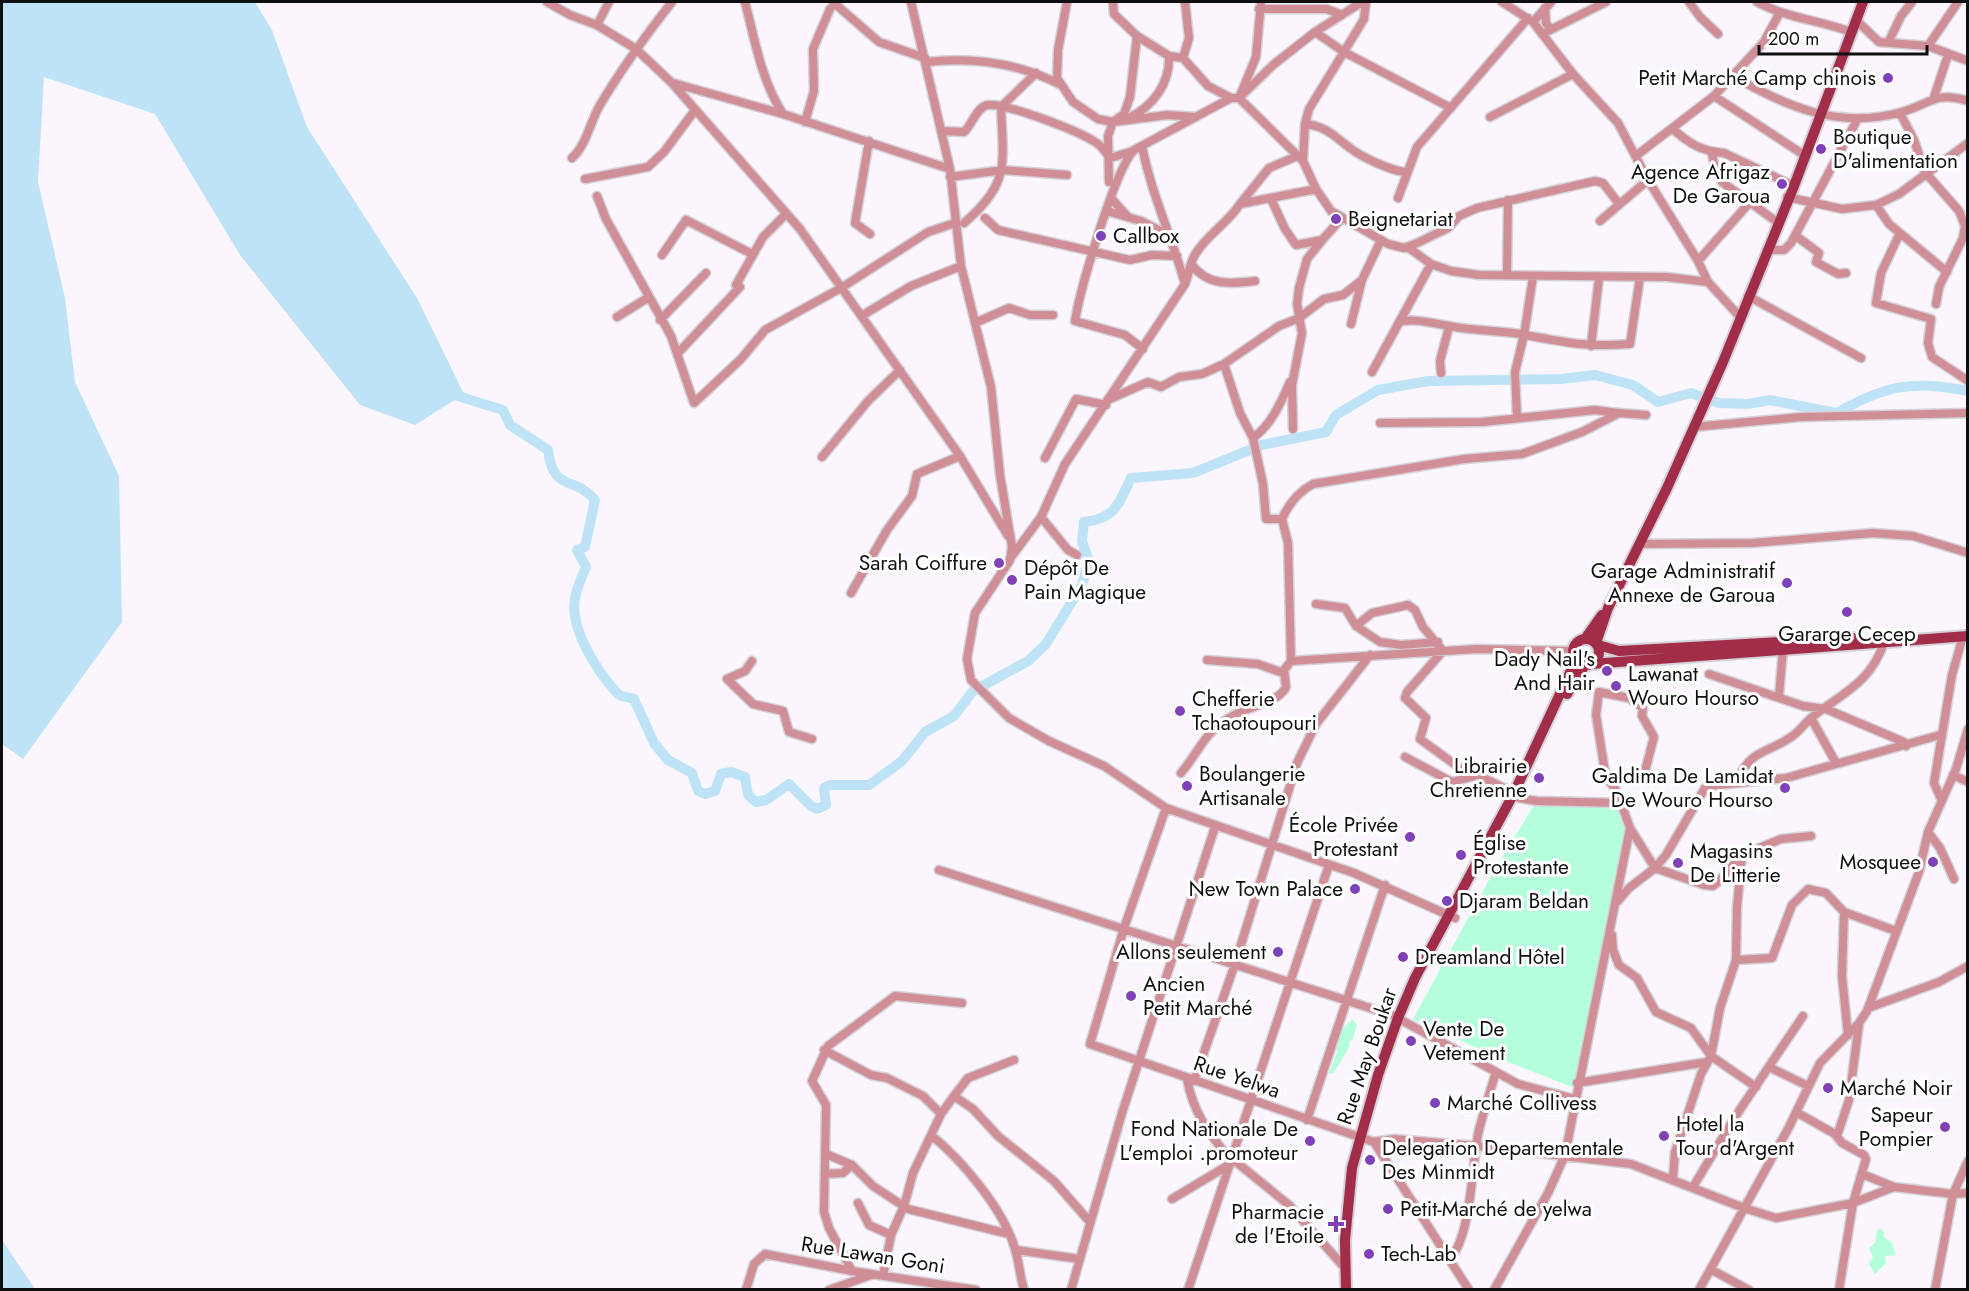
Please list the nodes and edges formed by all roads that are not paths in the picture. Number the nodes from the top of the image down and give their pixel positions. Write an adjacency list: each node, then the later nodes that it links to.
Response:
1 (547, 2): 25 (street)
2 (609, 2): 25 (street)
3 (672, 2): 33 (street)
4 (745, 2): 53 (street)
5 (911, 2): 38 (street)
6 (1067, 2): 44 (street)
7 (1113, 2): 30 (street)
8 (1185, 2): 37 (street)
9 (1362, 2): 22 (street); 34 (street)
10 (1502, 2): 17 (street)
11 (1606, 2): 26 (street)
12 (1689, 2): 29 (street)
13 (1757, 2): 21 (street)
14 (1863, 2): 24 (main road, Rue May Boukar)
15 (1912, 2): 31 (street)
16 (1958, 2): 32 (street)
17 (1511, 4): 23 (street)
18 (831, 5): 38 (street); 59 (street)
19 (1260, 5): 22 (street); 47 (street)
20 (1548, 5): 23 (street); 26 (street)
21 (1779, 14): 28 (street); 42 (street)
22 (1342, 15): 27 (street)
23 (1530, 20): 26 (street); 50 (street)
24 (1856, 20): 28 (main road, Rue May Boukar); 31 (street)
25 (597, 25): 33 (street)
26 (1546, 31): 41 (street)
27 (1315, 32): 34 (street); 47 (street)
28 (1851, 32): 54 (main road, Rue May Boukar)
29 (1718, 34)
30 (1137, 36): 35 (street); 60 (street)
31 (1889, 41): 32 (street)
32 (1928, 46): 36 (street)
33 (636, 48): 43 (street); 70 (street)
34 (1344, 52): 50 (street); 61 (street)
35 (1169, 56): 37 (street); 57 (street)
36 (1948, 56): 39 (street); 46 (street)
37 (1183, 58): 47 (street)
38 (925, 60): 40 (street); 63 (street)
39 (1968, 61)
40 (1035, 73): 44 (street); 49 (street)
41 (1573, 74): 56 (street); 68 (street)
42 (1733, 76): 45 (street); 54 (street)
43 (672, 83): 51 (street); 53 (street)
44 (1059, 84): 60 (street)
45 (1714, 96): 62 (street); 69 (street)
46 (1934, 97): 48 (street); 52 (street)
47 (1235, 98): 55 (street); 72 (street)
48 (1968, 101)
49 (1001, 106): 63 (street); 71 (street); 73 (street)
50 (1451, 108): 74 (street)
51 (695, 110): 78 (street); 95 (street)
52 (1900, 113): 58 (street); 75 (street)
53 (783, 114): 59 (street)
54 (1819, 115): 58 (street); 69 (main road, Rue May Boukar)
55 (1196, 117): 57 (street); 66 (street)
56 (1490, 117)
57 (1125, 120): 60 (street)
58 (1857, 120): 92 (street)
59 (805, 122): 64 (street)
60 (1113, 122): 71 (street)
61 (1305, 124): 72 (street); 74 (street)
62 (1674, 129): 67 (street); 68 (street)
63 (941, 131): 76 (street)
64 (869, 141): 76 (street); 103 (street)
65 (1968, 143): 75 (street)
66 (1138, 148): 71 (street); 85 (street); 105 (street)
67 (1712, 154): 81 (street); 89 (street)
68 (1637, 155): 79 (street)
69 (1804, 155): 81 (main road, Rue May Boukar)
70 (572, 158)
71 (1110, 159): 80 (street)
72 (1299, 159): 82 (street); 90 (street)
73 (1003, 170): 76 (street); 77 (street); 101 (street)
74 (1406, 172): 86 (street)
75 (1925, 172): 93 (street); 118 (street)
76 (950, 173): 101 (street)
77 (1067, 176)
78 (585, 179)
79 (1648, 180): 91 (street); 114 (street)
80 (1109, 183)
81 (1794, 186): 84 (main road, Rue May Boukar)
82 (1316, 189): 87 (street); 98 (street)
83 (597, 196): 131 (street)
84 (1787, 197): 92 (street); 100 (main road, Rue May Boukar)
85 (1111, 198): 94 (street); 96 (street)
86 (1398, 198)
87 (1271, 199): 90 (street); 106 (street)
88 (1508, 200): 91 (street); 108 (street); 121 (street)
89 (1750, 202): 100 (street); 114 (street)
90 (1240, 204): 116 (street)
91 (1619, 204): 99 (street)
92 (1812, 204): 93 (street); 104 (street)
93 (1876, 205): 102 (street)
94 (1107, 211): 96 (street); 110 (street)
95 (786, 214): 111 (street); 129 (street)
96 (1128, 216): 105 (street)
97 (985, 218): 110 (street)
98 (1342, 218): 106 (street); 107 (street)
99 (1600, 220)
100 (1777, 222): 109 (main road, Rue May Boukar)
101 (960, 223): 117 (street); 129 (street)
102 (1900, 233): 118 (street); 153 (street)
103 (870, 234)
104 (1796, 236): 109 (street); 120 (street)
105 (1172, 237): 113 (street)
106 (1324, 238): 137 (street)
107 (1381, 240): 108 (street); 125 (street)
108 (1404, 248): 115 (street)
109 (1767, 250): 130 (main road, Rue May Boukar)
110 (1095, 251): 113 (street); 145 (street)
111 (752, 254): 112 (street); 146 (street)
112 (662, 255)
113 (1177, 256): 128 (street)
114 (1698, 261): 127 (street)
115 (1431, 264): 121 (street); 139 (street)
116 (1192, 265): 126 (street); 128 (street)
117 (961, 266): 133 (street); 140 (street)
118 (1947, 272): 132 (street)
119 (706, 273): 138 (street)
120 (1846, 273)
121 (1507, 274): 122 (street)
122 (1533, 277): 124 (street); 143 (street)
123 (1640, 277): 124 (street); 127 (street); 144 (street)
124 (1599, 278): 144 (street)
125 (1362, 280): 137 (street); 141 (street)
126 (1255, 281)
127 (1708, 282): 136 (street)
128 (1185, 284): 145 (street)
129 (841, 288): 133 (street); 146 (street)
130 (1748, 296): 136 (main road, Rue May Boukar); 148 (street)
131 (649, 297): 135 (street); 138 (street)
132 (1936, 304)
133 (863, 315): 150 (street)
134 (1053, 315): 140 (street)
135 (617, 317)
136 (1740, 317): 160 (main road, Rue May Boukar)
137 (1299, 318): 147 (street); 149 (street)
138 (660, 320): 146 (street)
139 (1399, 322): 142 (street); 151 (street)
140 (975, 323): 168 (street)
141 (1351, 324)
142 (1449, 327): 143 (street); 152 (street)
143 (1524, 335): 144 (street); 158 (street)
144 (1591, 346)
145 (1143, 349): 154 (street)
146 (678, 353)
147 (1298, 358): 161 (street); 162 (street)
148 (1861, 358)
149 (1224, 364): 154 (street); 162 (street)
150 (900, 370): 163 (street); 164 (street)
151 (1372, 372)
152 (1441, 374)
153 (1968, 381)
154 (1108, 402): 165 (street); 166 (street)
155 (1968, 412): 160 (street)
156 (1618, 413): 157 (street); 158 (street); 167 (street)
157 (1646, 415)
158 (1517, 418): 159 (street)
159 (1380, 423)
160 (1694, 427): 169 (main road, Rue May Boukar)
161 (1293, 429)
162 (1253, 438): 167 (street)
163 (960, 456): 168 (street); 173 (street)
164 (822, 457)
165 (1045, 458)
166 (1041, 517): 171 (street); 172 (street)
167 (1282, 519): 186 (street)
168 (1010, 538): 172 (street)
169 (1640, 544): 170 (street); 178 (main road, Rue May Boukar)
170 (1968, 553)
171 (1077, 555)
172 (1012, 556): 208 (street)
173 (851, 593)
174 (1316, 604): 175 (street)
175 (1356, 626): 177 (street); 177 (street)
176 (1966, 634): 178 (main road); 179 (main road); 194 (street)
177 (1438, 642): 181 (street)
178 (1593, 642): 182 (main road); 187 (main road, Rue May Boukar)
179 (1884, 643): 180 (main road); 191 (street)
180 (1783, 649): 187 (main road); 190 (street)
181 (1443, 651): 182 (street); 183 (street); 201 (street)
182 (1574, 654): 187 (main road); 205 (main road, Rue May Boukar)
183 (1370, 655): 186 (street); 213 (street)
184 (1207, 660): 188 (street)
185 (752, 661): 195 (street)
186 (1291, 662): 188 (street)
187 (1588, 664): 205 (main road, Rue May Boukar)
188 (1283, 673): 199 (street)
189 (1709, 674): 190 (street)
190 (1779, 696): 191 (street)
191 (1826, 709): 192 (street); 196 (street)
192 (1811, 718): 198 (street); 204 (street)
193 (1967, 734): 200 (street)
194 (1940, 735): 196 (street); 206 (street)
195 (812, 739)
196 (1906, 746): 198 (street)
197 (1406, 757): 201 (street)
198 (1836, 763): 204 (street)
199 (1180, 773)
200 (1953, 775): 202 (street); 206 (street)
201 (1472, 777): 205 (street)
202 (1968, 782)
203 (1612, 783): 203 (street); 207 (street)
204 (1736, 783): 216 (street)
205 (1517, 795): 207 (street); 222 (main road, Rue May Boukar)
206 (1942, 801): 211 (street)
207 (1621, 803): 210 (street)
208 (1166, 808): 209 (street); 224 (street)
209 (1215, 827): 213 (street); 226 (street)
210 (1630, 828): 216 (street); 220 (street)
211 (1928, 832): 218 (street); 225 (street)
212 (1811, 836): 214 (street)
213 (1272, 846): 215 (street); 228 (street)
214 (1742, 855): 216 (street); 227 (street)
215 (1329, 865): 219 (street); 230 (street)
216 (1655, 868): 220 (street)
217 (939, 870): 224 (street)
218 (1954, 879)
219 (1385, 885): 222 (street); 231 (street)
220 (1616, 905): 223 (street)
221 (1844, 912): 225 (street); 227 (street); 237 (street)
222 (1452, 916): 235 (main road, Rue May Boukar)
223 (1612, 923): 239 (street); 245 (street)
224 (1124, 928): 226 (street); 241 (street, Rue Yelwa)
225 (1896, 931): 233 (street)
226 (1175, 944): 228 (street); 241 (street)
227 (1736, 960): 239 (street)
228 (1235, 964): 230 (street); 244 (street)
229 (1968, 966): 233 (street)
230 (1291, 982): 231 (street); 250 (street)
231 (1345, 999): 235 (street); 253 (street)
232 (962, 1003): 238 (street)
233 (1868, 1008): 236 (street)
234 (1803, 1016): 242 (street)
235 (1401, 1019): 243 (street); 256 (main road, Rue May Boukar)
236 (1859, 1023): 237 (street); 255 (street)
237 (1848, 1035): 246 (street)
238 (824, 1050): 252 (street); 258 (street)
239 (1709, 1059): 245 (street); 247 (street); 265 (street)
240 (1014, 1060): 248 (street)
241 (1139, 1063): 244 (street, Rue Yelwa); 275 (street)
242 (1769, 1067): 246 (street); 247 (street)
243 (1496, 1072): 249 (street); 257 (street)
244 (1190, 1080): 250 (street, Rue Yelwa); 260 (street)
245 (1577, 1083): 249 (street)
246 (1808, 1086): 251 (street)
247 (1756, 1087): 266 (street)
248 (954, 1096): 252 (street); 275 (street)
249 (1575, 1099): 259 (street)
250 (1250, 1100): 253 (street, Rue Yelwa); 260 (street)
251 (1796, 1112): 255 (street); 274 (street)
252 (941, 1114): 254 (street)
253 (1307, 1120): 256 (street, Rue Yelwa)
254 (931, 1135): 273 (street); 276 (street)
255 (1837, 1136): 264 (street)
256 (1367, 1138): 257 (street, Rue Yelwa); 280 (street); 281 (main road, Rue May Boukar); 294 (main road, Rue May Boukar)
257 (1477, 1146): 259 (street, Rue Yelwa); 280 (street)
258 (826, 1154): 262 (street); 263 (street)
259 (1565, 1155): 265 (street, Rue Yelwa); 296 (street)
260 (1229, 1160): 270 (street); 281 (street); 292 (street)
261 (1968, 1161): 269 (street)
262 (852, 1165): 263 (street); 273 (street)
263 (825, 1174): 283 (street)
264 (1862, 1174): 267 (street); 272 (street)
265 (1673, 1178): 266 (street, Rue Yelwa)
266 (1693, 1187): 274 (street, Rue Yelwa)
267 (1894, 1187): 269 (street); 272 (street, Rue Yelwa)
268 (1968, 1193): 269 (street)
269 (1953, 1194): 300 (street)
270 (1172, 1198)
271 (858, 1203): 277 (street)
272 (1853, 1203): 274 (street, Rue Yelwa); 299 (street)
273 (904, 1206): 276 (street); 277 (street)
274 (1744, 1208): 282 (street)
275 (1089, 1221): 279 (street)
276 (1009, 1234): 278 (street)
277 (891, 1235): 285 (street)
278 (1016, 1250): 279 (street); 290 (street)
279 (1079, 1258): 291 (street)
280 (1450, 1259): 295 (street)
281 (1344, 1267): 293 (main road, Rue May Boukar)
282 (1712, 1270): 297 (street); 298 (street)
283 (852, 1271): 284 (street, Rue Lawan Goni); 288 (street, Rue Lawan Goni)
284 (874, 1274): 285 (street, Rue Lawan Goni); 289 (street)
285 (883, 1276): 286 (street, Rue Lawan Goni)
286 (948, 1287): 287 (street, Rue Lawan Goni)
287 (971, 1289)
288 (746, 1290)
289 (829, 1290)
290 (1024, 1290)
291 (1071, 1290)
292 (1188, 1290)
293 (1347, 1290)
294 (1352, 1290)
295 (1469, 1290)
296 (1494, 1290)
297 (1699, 1290)
298 (1749, 1290)
299 (1839, 1290)
300 (1935, 1290)

